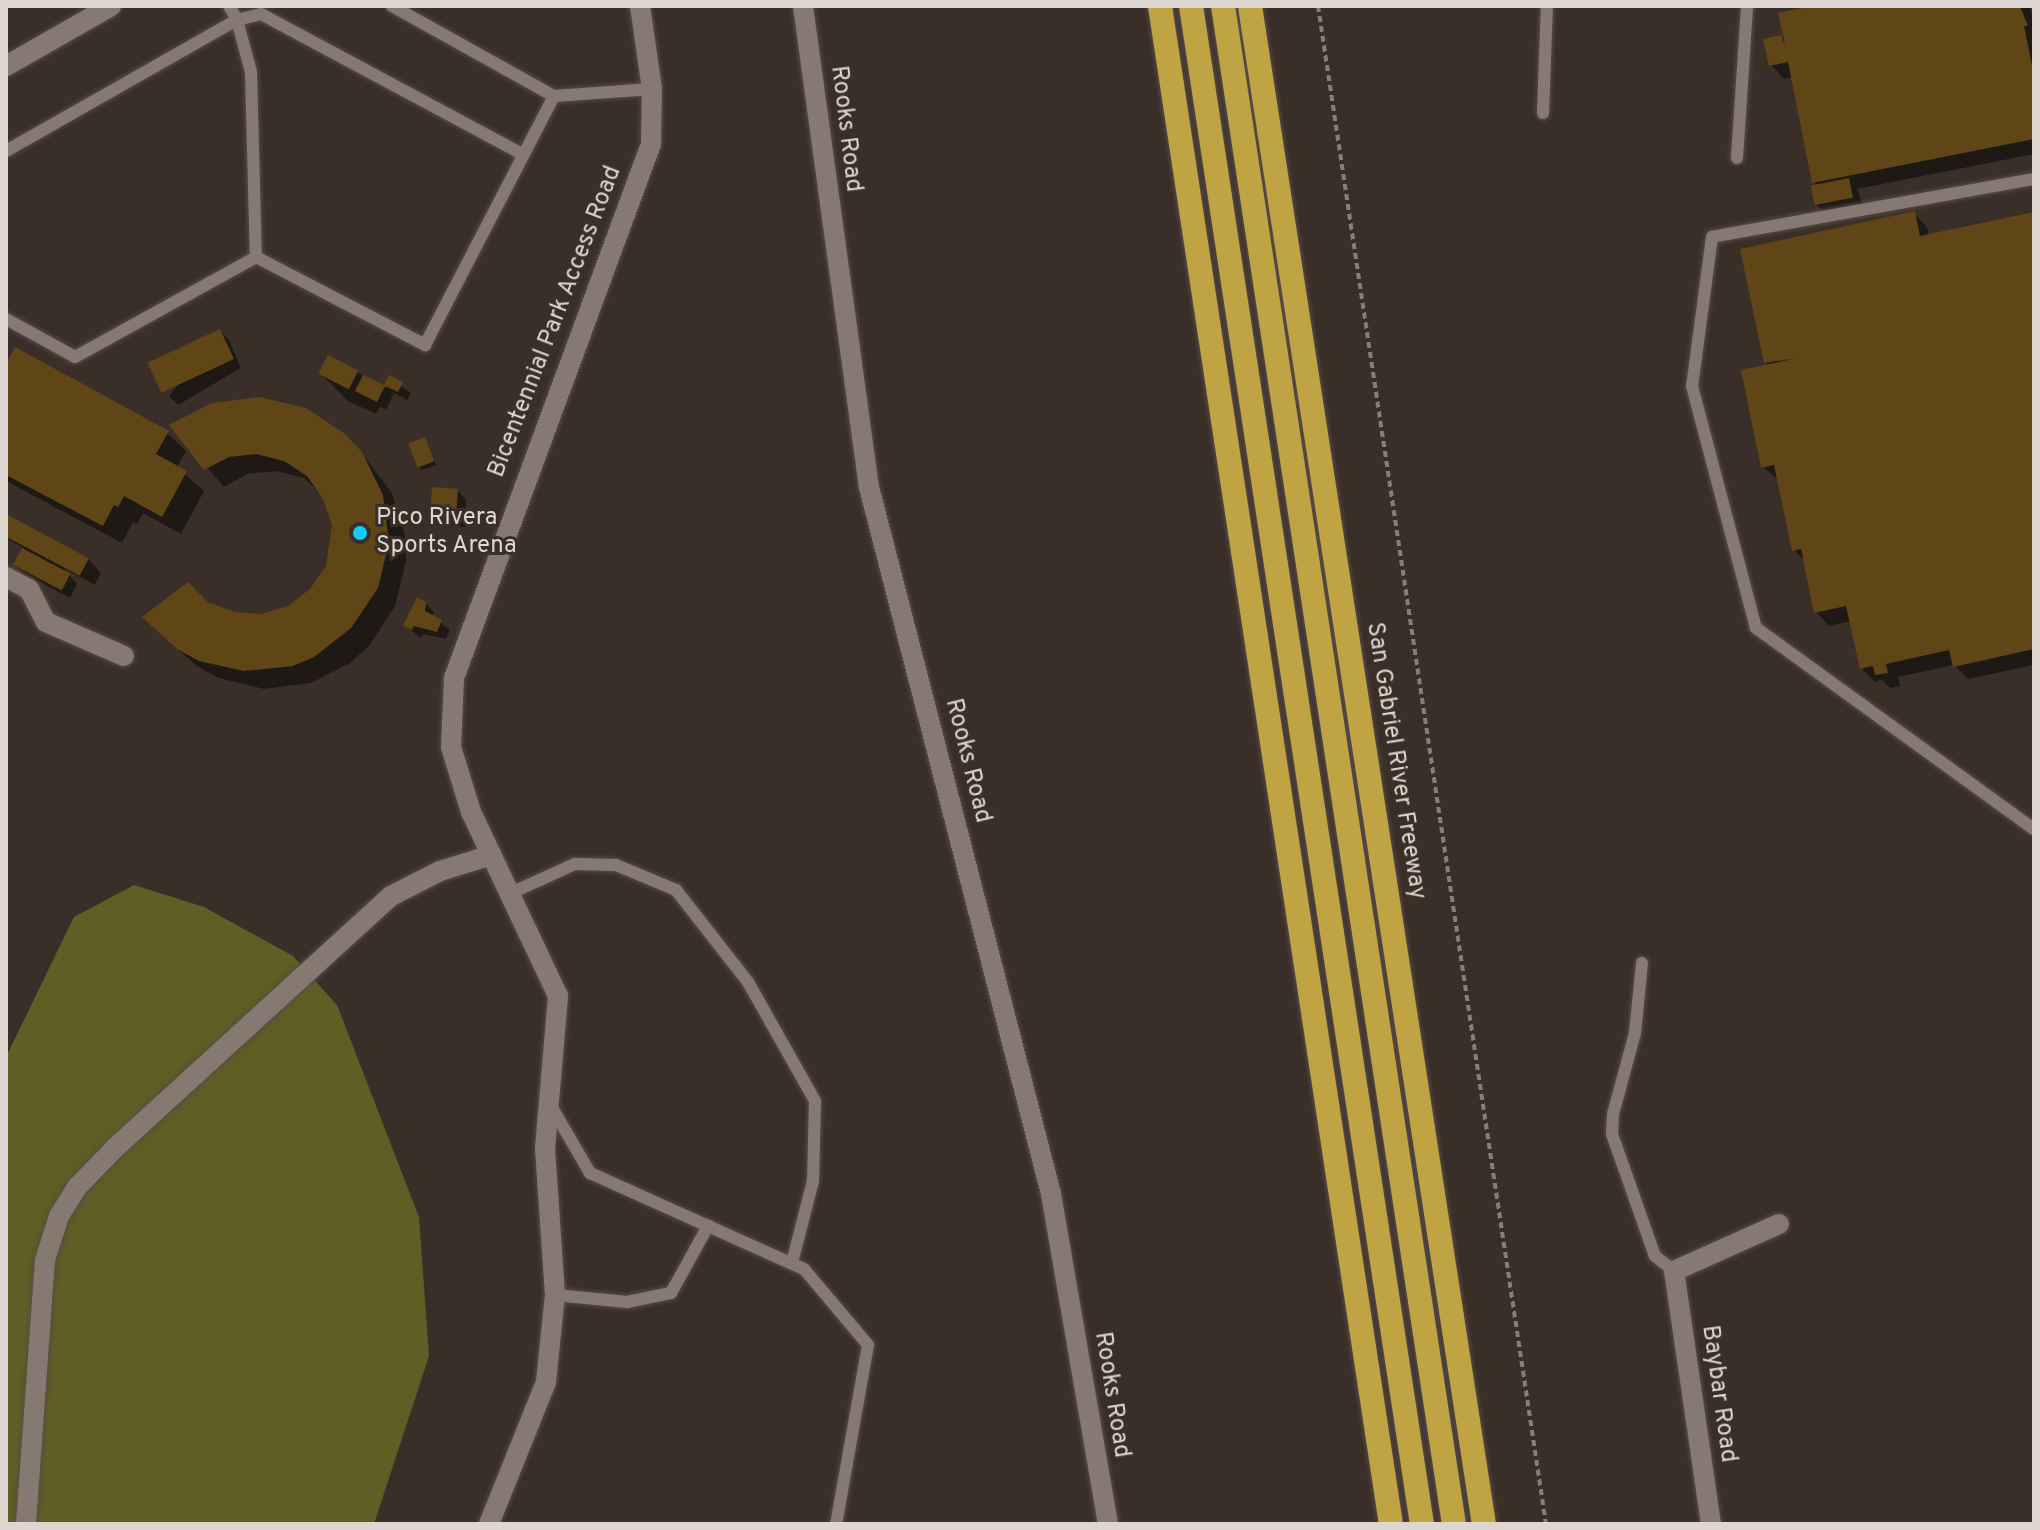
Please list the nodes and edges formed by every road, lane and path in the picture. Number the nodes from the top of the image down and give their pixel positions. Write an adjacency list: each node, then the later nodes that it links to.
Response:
1 (111, 6): 14 (street)
2 (229, 6): 13 (lane)
3 (392, 6): 16 (lane)
4 (640, 6): 15 (street, Bicentennial Park Access Road)
5 (803, 6): 39 (street, Rooks Road)
6 (1160, 6): 40 (highway)
7 (1191, 6): 41 (highway)
8 (1223, 6): 42 (highway)
9 (1250, 6): 43 (highway, San Gabriel River Freeway)
10 (1318, 6): 44 (path)
11 (1547, 6): 17 (lane)
12 (1747, 6): 20 (lane)
13 (237, 20): 18 (lane); 19 (lane); 22 (lane)
14 (6, 66)
15 (652, 89): 16 (lane); 27 (street, Bicentennial Park Access Road)
16 (554, 96): 19 (lane)
17 (1543, 113)
18 (6, 151)
19 (524, 155): 22 (lane)
20 (1737, 158)
21 (2034, 179): 26 (lane)
22 (256, 257): 23 (lane)
23 (6, 319)
24 (6, 577): 25 (street)
25 (124, 656)
26 (2034, 829)
27 (492, 855): 28 (street, Bicentennial Park Access Road); 36 (street)
28 (511, 893): 30 (street, Bicentennial Park Access Road); 33 (lane)
29 (1642, 963): 34 (lane)
30 (549, 1103): 32 (lane); 35 (street, Bicentennial Park Access Road)
31 (1779, 1224): 34 (street)
32 (708, 1226): 33 (lane); 35 (lane)
33 (792, 1263): 38 (lane)
34 (1674, 1271): 45 (street, Baybar Road)
35 (555, 1295): 37 (street, Bicentennial Park Access Road)
36 (26, 1524)
37 (489, 1524)
38 (836, 1524)
39 (1108, 1524)
40 (1391, 1524)
41 (1422, 1524)
42 (1454, 1524)
43 (1484, 1524)
44 (1546, 1524)
45 (1711, 1524)

